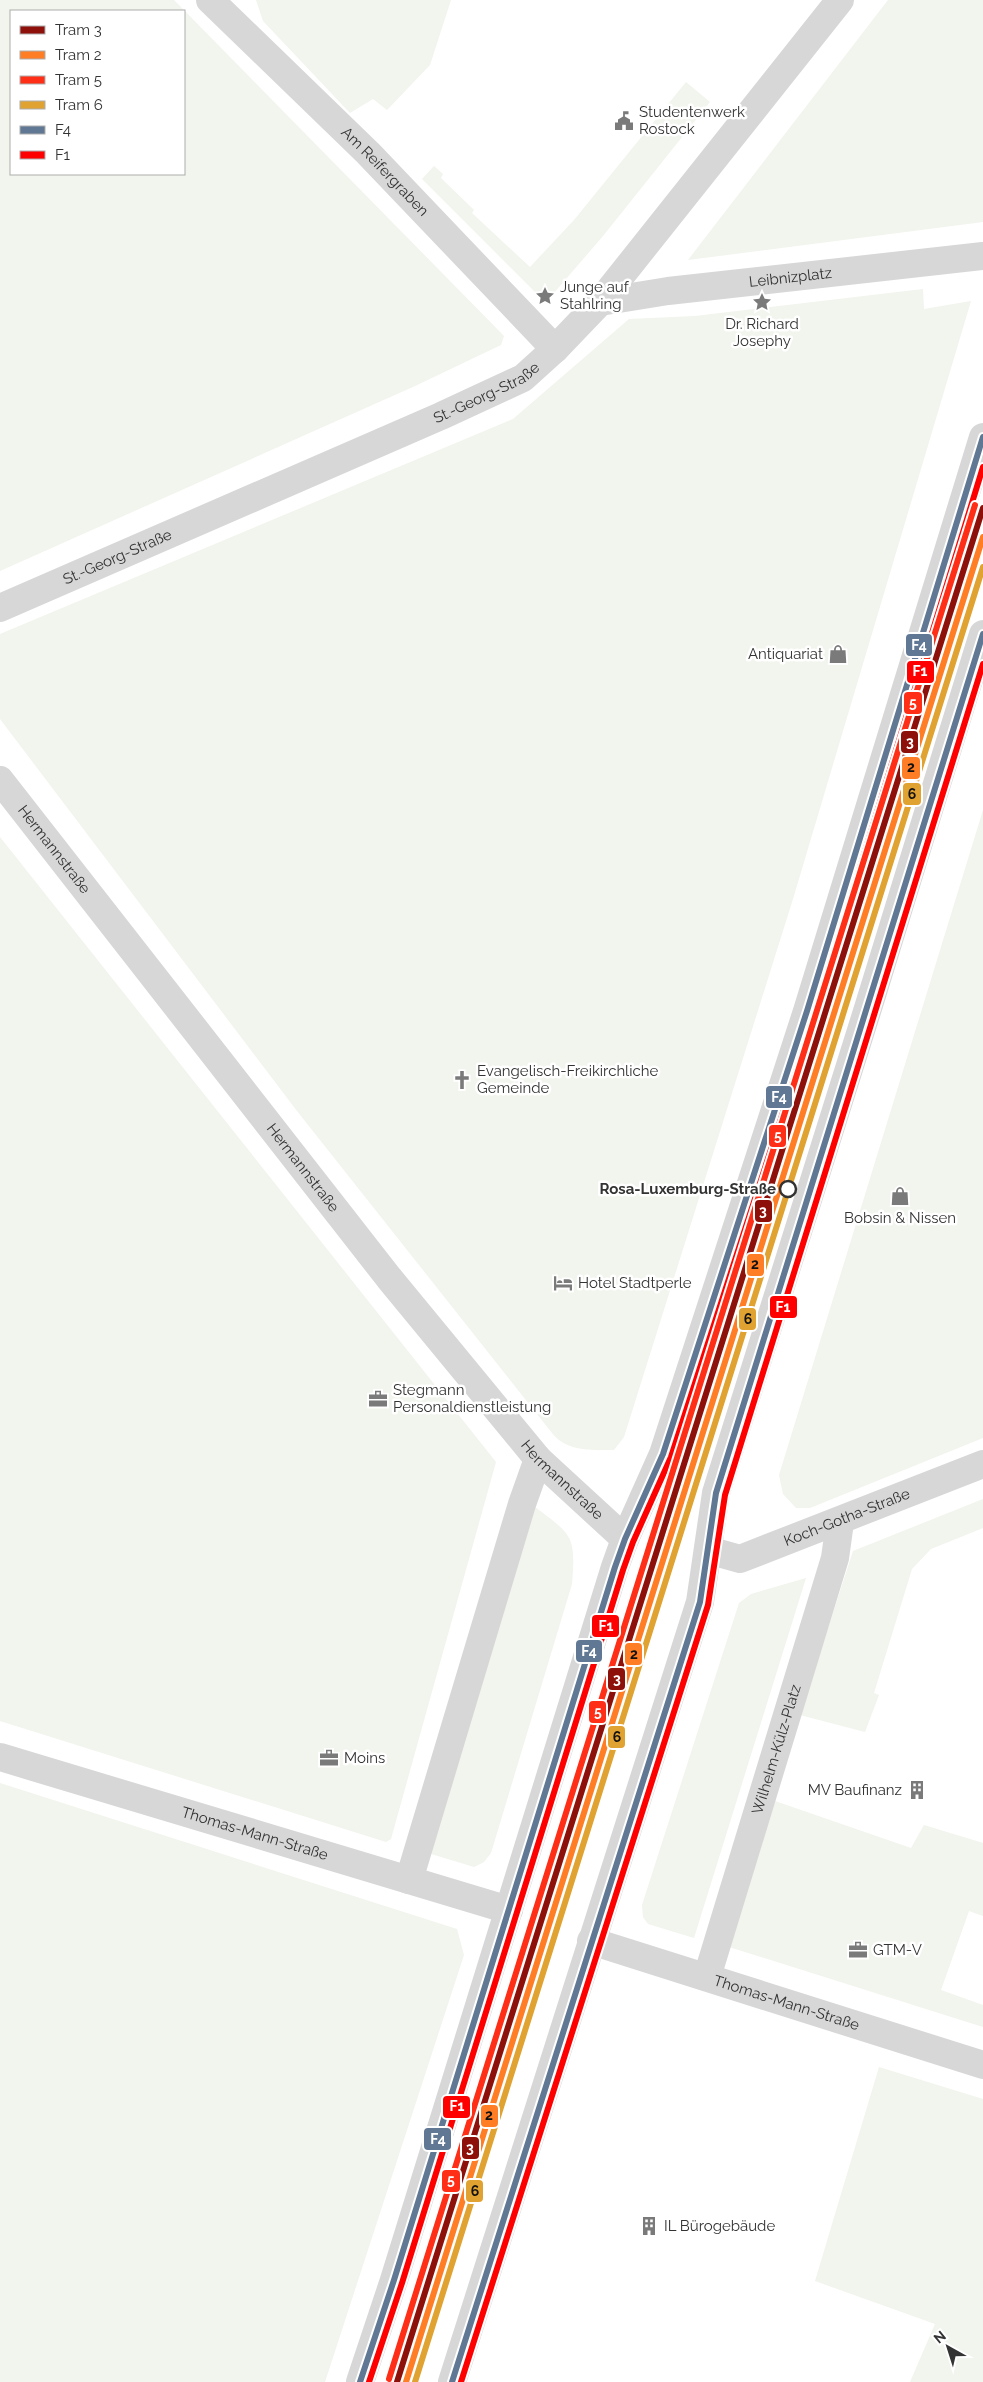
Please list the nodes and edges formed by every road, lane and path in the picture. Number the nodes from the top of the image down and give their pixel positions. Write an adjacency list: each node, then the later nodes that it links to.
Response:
1 (210, 0): 5 (street, Am Reifergraben)
2 (840, 0): 4 (street, St.-Georg-Straße)
3 (983, 256): 4 (street, Leibnizplatz)
4 (600, 302): 5 (street, St.-Georg-Straße)
5 (555, 349): 7 (street, St.-Georg-Straße)
6 (983, 437): 13 (street)
7 (0, 608)
8 (983, 634): 14 (street)
9 (0, 780): 10 (street, Hermannstraße)
10 (538, 1460): 13 (street, Hermannstraße); 16 (street)
11 (983, 1464): 12 (street, Koch-Gotha-Straße)
12 (840, 1522): 14 (street, Koch-Gotha-Straße); 19 (street, Wilhelm-Külz-Platz)
13 (625, 1539): 17 (street)
14 (708, 1550): 18 (street)
15 (0, 1757): 16 (street, Thomas-Mann-Straße)
16 (409, 1880): 17 (street, Thomas-Mann-Straße)
17 (509, 1910): 21 (street)
18 (591, 1941): 19 (street, Thomas-Mann-Straße); 22 (street)
19 (707, 1977): 20 (street, Thomas-Mann-Straße)
20 (983, 2065)
21 (360, 2382)
22 (452, 2382)

